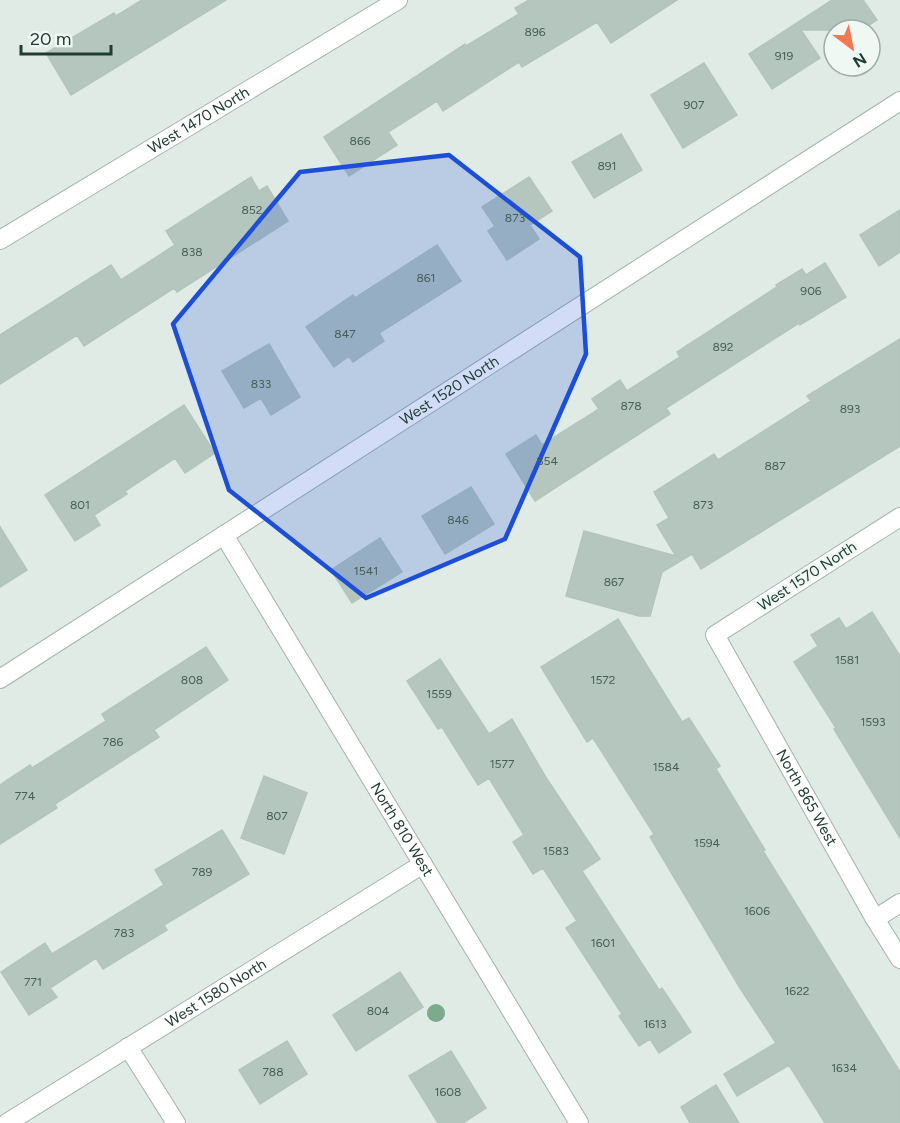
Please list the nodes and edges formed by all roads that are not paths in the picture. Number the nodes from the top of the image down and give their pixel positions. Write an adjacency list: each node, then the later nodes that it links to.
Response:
1 (398, 0): 3 (street, West 1470 North)
2 (900, 101): 5 (street, West 1520 North)
3 (0, 240)
4 (900, 517): 6 (street, West 1570 North)
5 (224, 535): 7 (street, West 1520 North); 8 (street, North 810 West)
6 (715, 635): 10 (street, North 865 West)
7 (0, 679)
8 (423, 864): 12 (street, West 1580 North); 15 (street, North 810 West)
9 (900, 903): 10 (street)
10 (875, 919): 11 (street, North 865 West)
11 (900, 959)
12 (128, 1047): 13 (street, West 1580 North); 14 (street)
13 (7, 1123)
14 (176, 1123)
15 (579, 1123)

